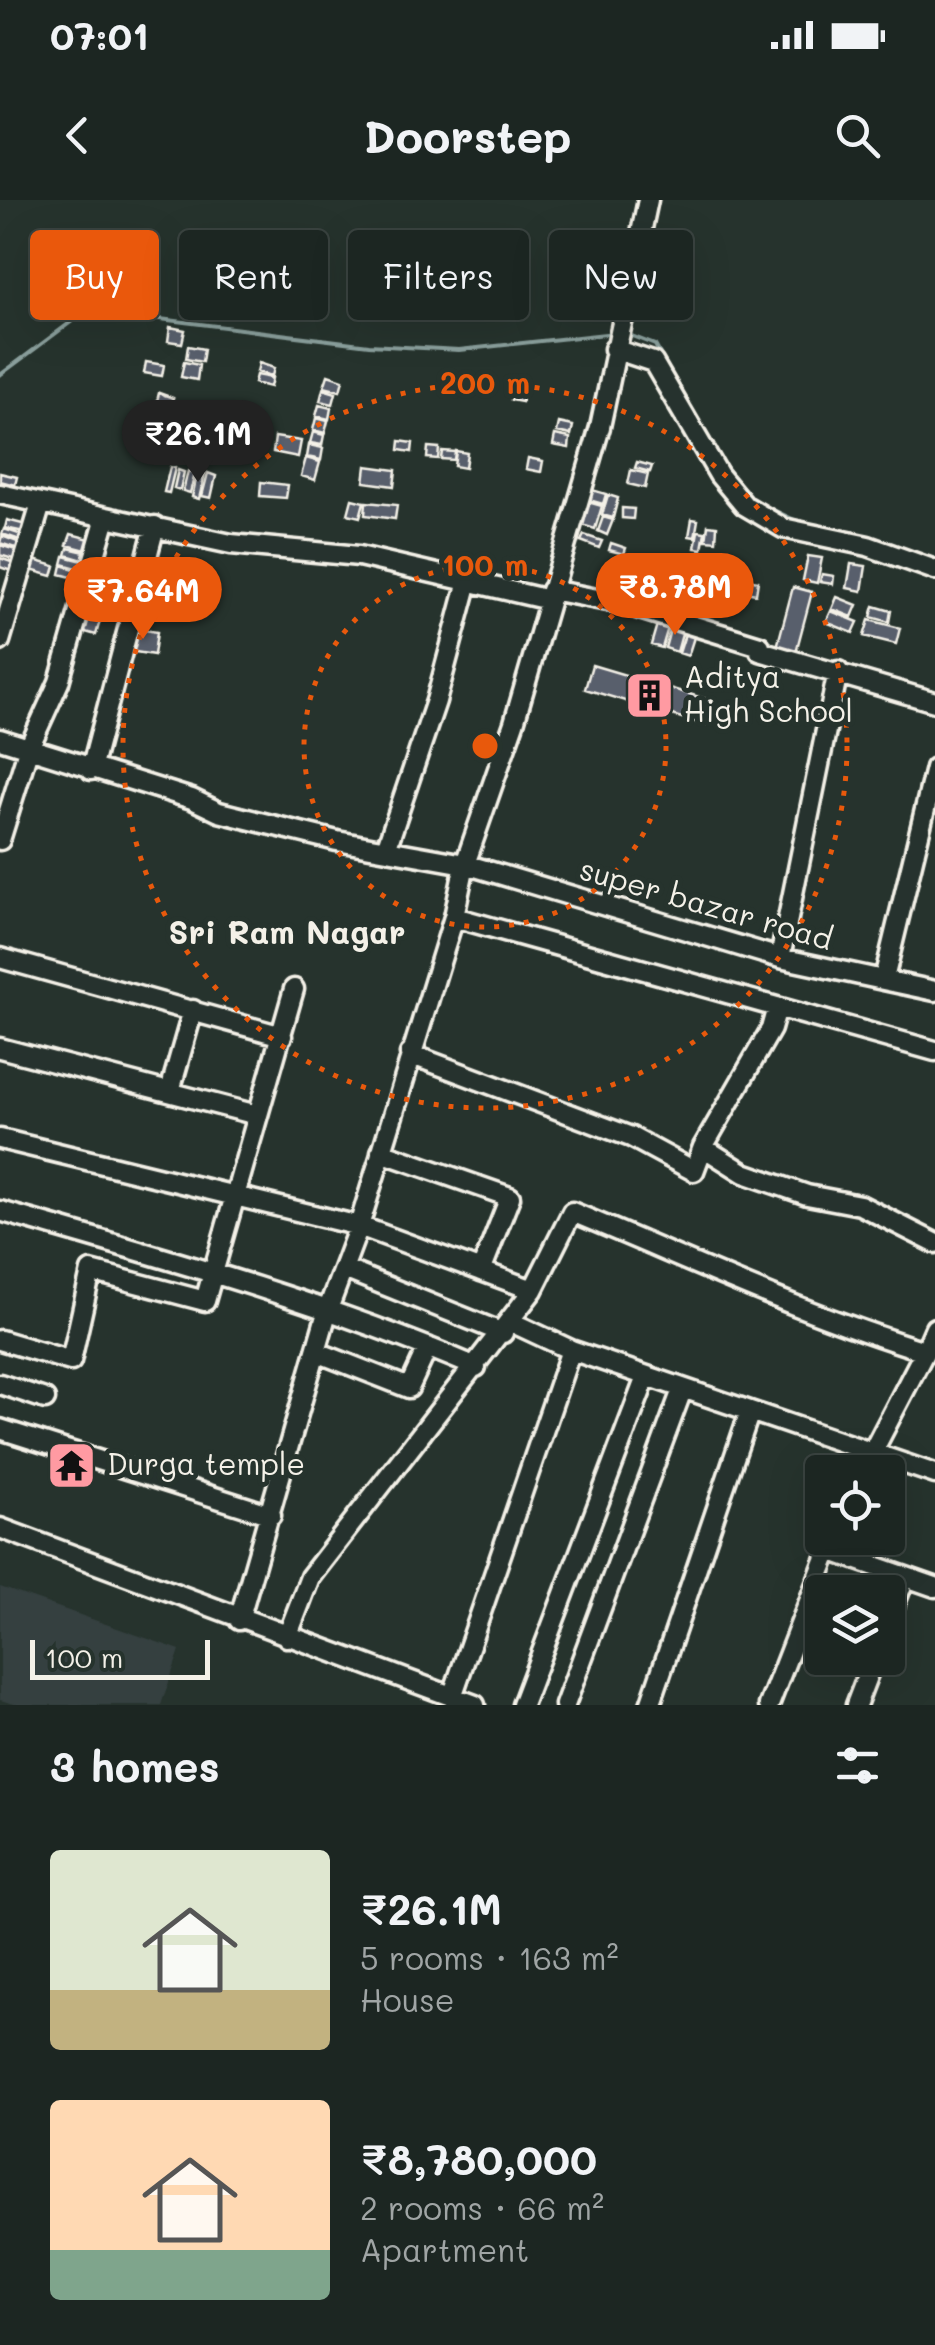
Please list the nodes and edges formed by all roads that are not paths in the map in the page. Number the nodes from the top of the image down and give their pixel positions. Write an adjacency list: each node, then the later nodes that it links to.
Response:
1 (648, 200): 2 (street)
2 (616, 338): 7 (street); 9 (street)
3 (0, 494): 4 (street)
4 (40, 504): 5 (street); 10 (street)
5 (106, 518): 6 (street); 14 (street)
6 (155, 526): 8 (street); 16 (street)
7 (935, 570)
8 (468, 581): 9 (street); 18 (street)
9 (550, 595): 11 (street); 19 (street)
10 (0, 641)
11 (838, 672): 12 (street); 22 (street)
12 (935, 702)
13 (0, 739): 14 (street, super bazar road)
14 (28, 750): 16 (street, super bazar road); 17 (street)
15 (935, 768): 23 (street)
16 (91, 770): 18 (street, super bazar road)
17 (0, 840)
18 (386, 850): 19 (street, super bazar road)
19 (465, 864): 20 (street); 22 (street, super bazar road)
20 (454, 917): 26 (street); 31 (street)
21 (0, 958): 27 (street)
22 (780, 958): 23 (street, super bazar road)
23 (884, 979): 25 (street, super bazar road)
24 (294, 989): 28 (street)
25 (935, 992)
26 (777, 1007): 30 (street); 35 (street)
27 (193, 1010): 28 (street); 32 (street)
28 (282, 1036): 33 (street)
29 (0, 1048): 32 (street)
30 (935, 1051)
31 (410, 1054): 35 (street); 36 (street)
32 (170, 1091): 33 (street)
33 (257, 1115): 37 (street)
34 (0, 1139): 37 (street)
35 (703, 1147): 41 (street)
36 (382, 1152): 39 (street); 44 (street)
37 (233, 1192): 39 (street); 43 (street)
38 (0, 1211): 40 (street)
39 (360, 1226): 42 (street); 44 (street)
40 (98, 1239): 43 (street); 45 (street)
41 (935, 1243)
42 (344, 1269): 47 (street); 48 (street)
43 (213, 1270): 45 (street); 47 (street)
44 (481, 1271): 46 (street)
45 (91, 1272): 50 (street)
46 (533, 1290): 48 (street); 53 (street)
47 (328, 1310): 51 (street); 54 (street)
48 (507, 1327): 52 (street); 55 (street)
49 (935, 1328): 53 (street)
50 (0, 1340)
51 (428, 1346): 54 (street); 55 (street)
52 (571, 1350): 56 (street); 75 (street)
53 (925, 1350): 62 (street)
54 (317, 1352): 65 (street)
55 (476, 1367): 73 (street)
56 (646, 1377): 58 (street); 77 (street)
57 (0, 1384): 59 (street)
58 (682, 1390): 60 (street); 78 (street)
59 (45, 1398)
60 (750, 1411): 62 (street); 79 (street)
61 (0, 1429): 65 (street)
62 (871, 1452): 63 (street); 64 (street)
63 (870, 1455)
64 (935, 1474)
65 (271, 1515): 72 (street)
66 (0, 1528): 72 (street)
67 (828, 1555): 80 (street)
68 (856, 1555): 69 (street)
69 (900, 1575)
70 (905, 1577): 71 (street)
71 (935, 1587)
72 (239, 1620): 73 (street)
73 (287, 1638): 75 (street)
74 (867, 1675): 81 (street)
75 (452, 1697): 76 (street)
76 (475, 1705)
77 (522, 1705)
78 (566, 1705)
79 (650, 1705)
80 (768, 1705)
81 (856, 1705)

